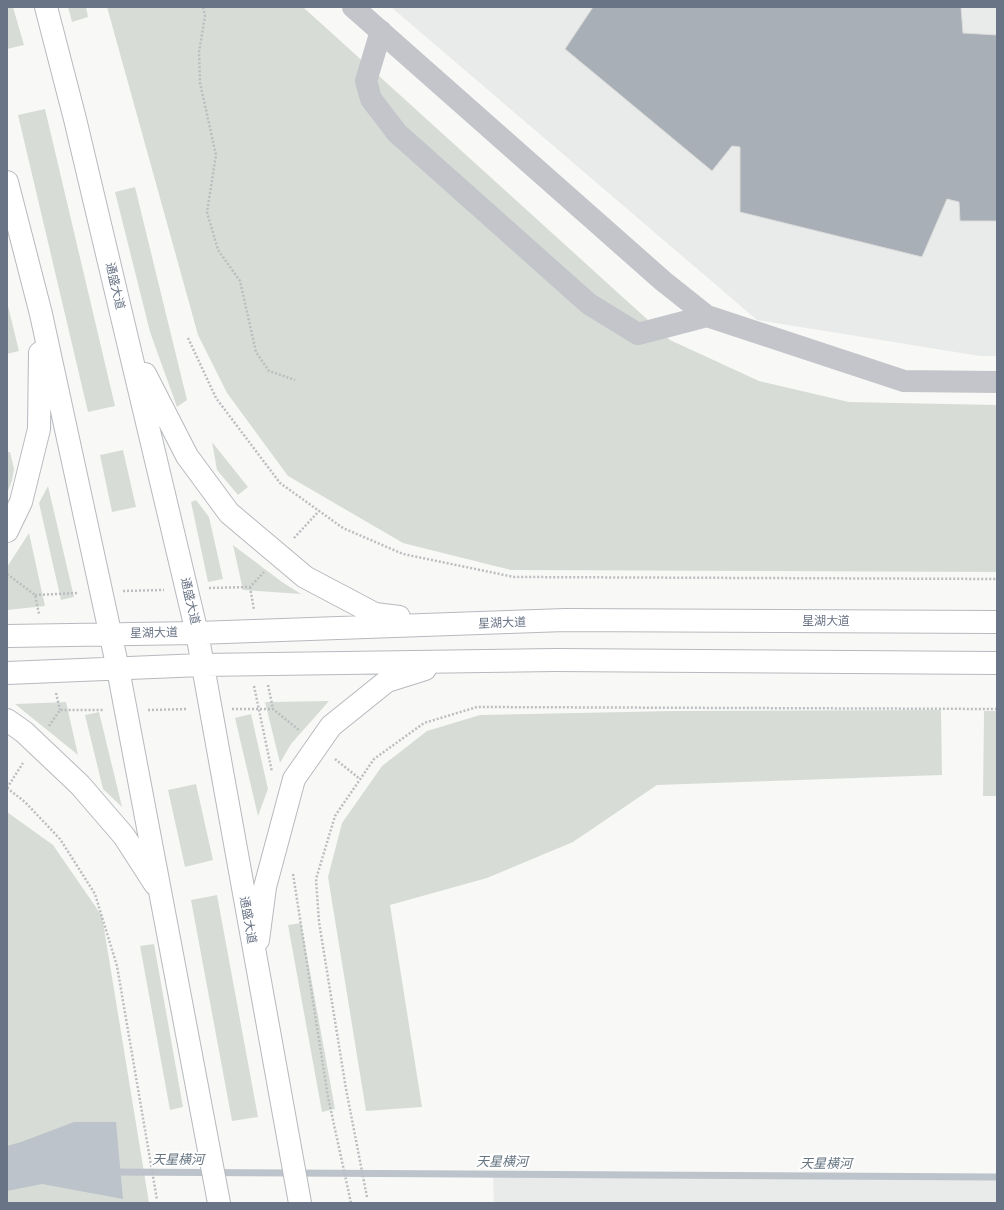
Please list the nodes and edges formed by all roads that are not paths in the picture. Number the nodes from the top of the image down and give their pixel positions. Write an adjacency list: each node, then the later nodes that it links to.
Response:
1 (46, 7): 5 (main road, 通盛大道)
2 (353, 7): 3 (street)
3 (382, 31): 7 (street); 7 (street)
4 (7, 182): 6 (main road)
5 (118, 300): 11 (main road); 12 (main road, 通盛大道)
6 (41, 314): 9 (main road); 13 (main road)
7 (707, 316): 8 (street)
8 (997, 382)
9 (7, 531)
10 (997, 622): 11 (main road, 星湖大道)
11 (445, 624): 12 (main road, 星湖大道)
12 (197, 633): 13 (main road, 星湖大道); 17 (main road, 通盛大道)
13 (109, 634): 14 (main road, 星湖大道); 18 (main road)
14 (7, 636)
15 (450, 662): 16 (main road); 17 (main road); 22 (main road)
16 (997, 663)
17 (202, 665): 18 (main road); 22 (main road, 通盛大道)
18 (118, 669): 19 (main road); 21 (main road)
19 (7, 673)
20 (7, 720): 21 (main road)
21 (161, 894): 23 (main road)
22 (255, 959): 24 (main road, 通盛大道)
23 (219, 1203)
24 (300, 1203)

